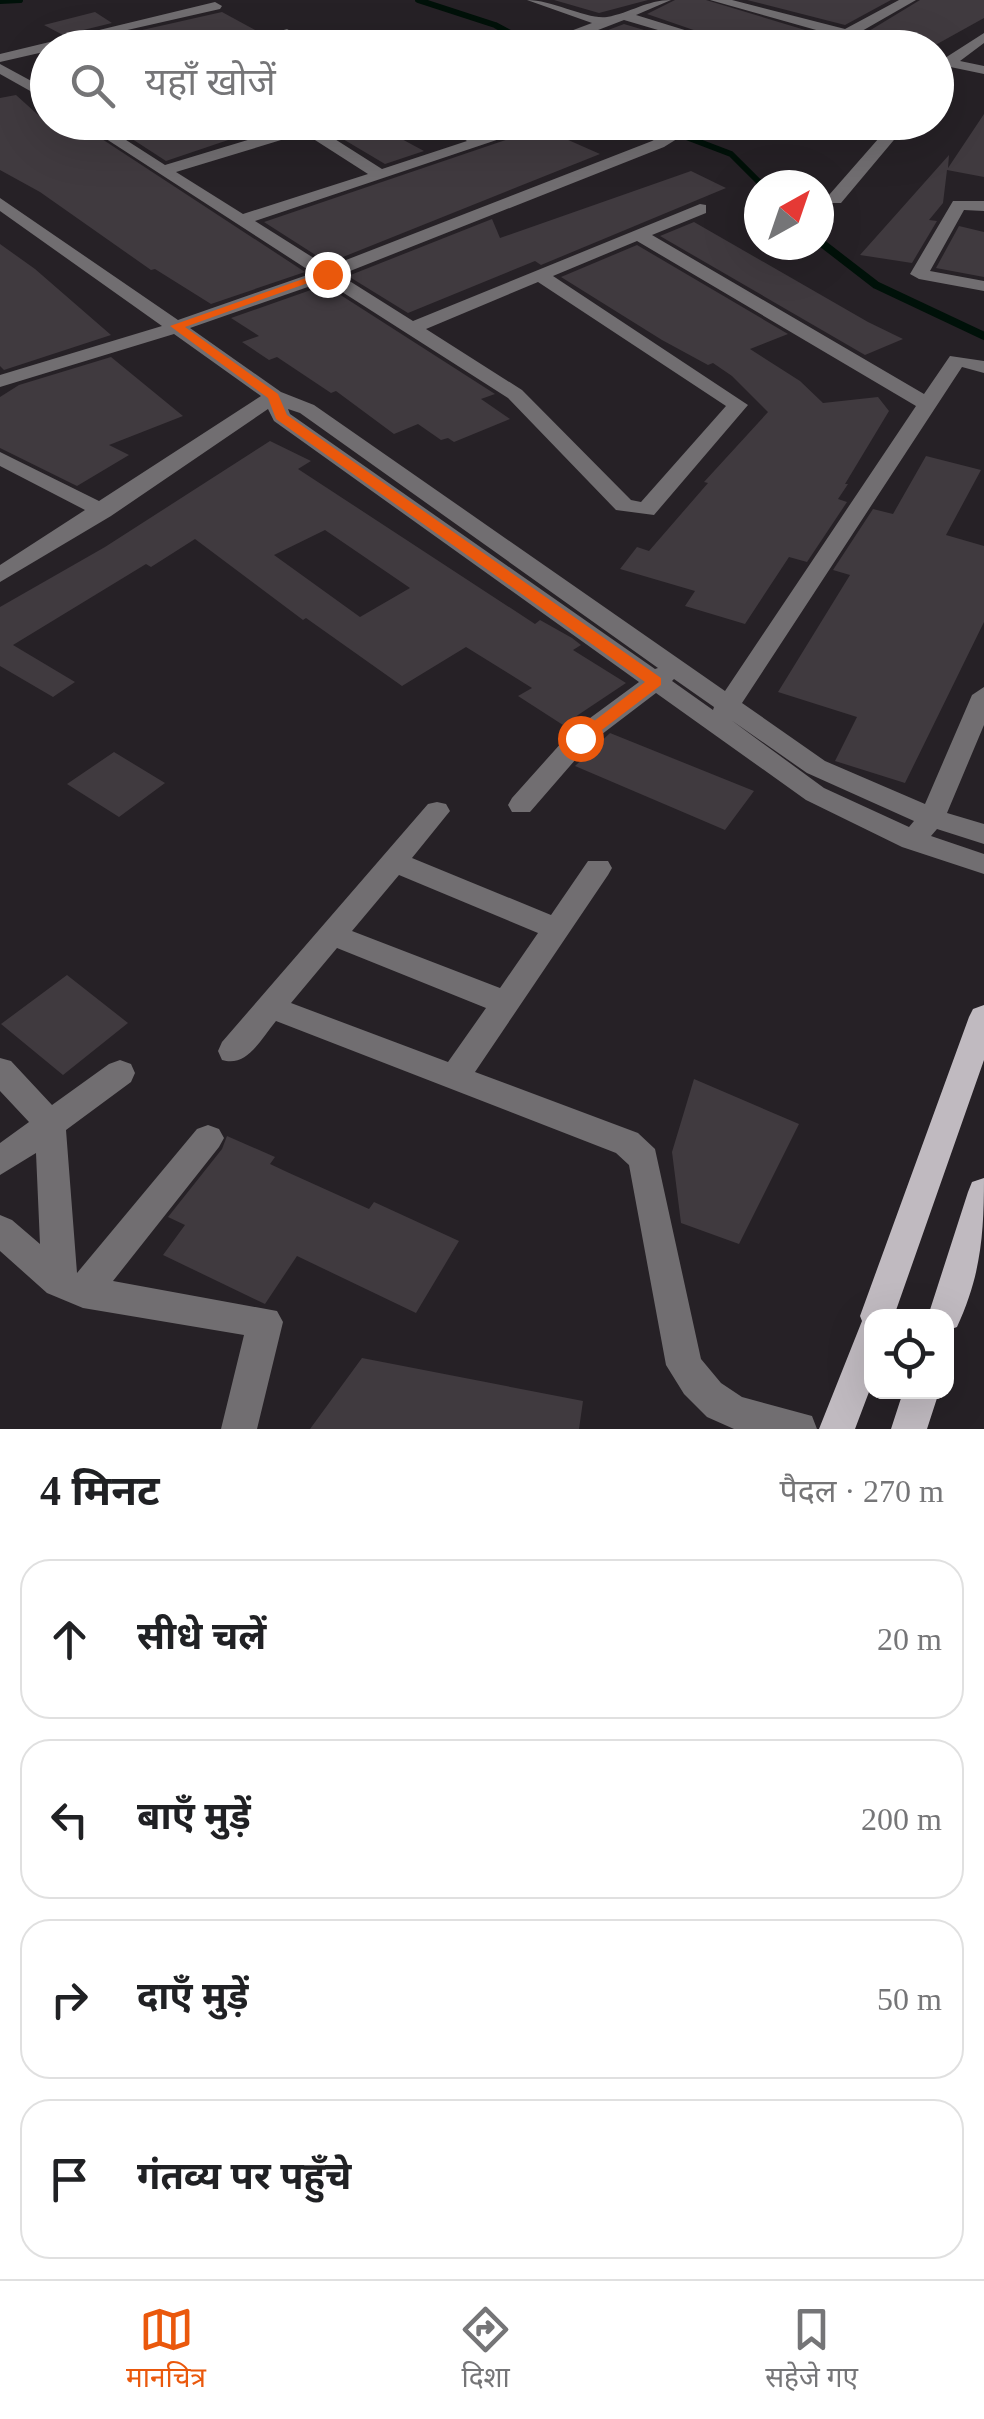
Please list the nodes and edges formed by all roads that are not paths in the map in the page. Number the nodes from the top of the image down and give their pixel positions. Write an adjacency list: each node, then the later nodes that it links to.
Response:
1 (534, 0): 9 (street)
2 (664, 0): 8 (street)
3 (716, 0): 7 (street)
4 (789, 0): 7 (street)
5 (910, 0): 14 (street)
6 (215, 6): 10 (street)
7 (764, 12): 13 (street)
8 (624, 16): 9 (street); 12 (street)
9 (606, 23): 11 (street)
10 (117, 30)
11 (587, 30)
12 (673, 30)
13 (827, 30)
14 (854, 30)
15 (984, 37): 17 (street)
16 (30, 51): 18 (street)
17 (954, 54)
18 (0, 58)
19 (954, 65): 21 (street)
20 (0, 68): 22 (street)
21 (984, 70)
22 (30, 86): 23 (street)
23 (0, 93)
24 (115, 140): 32 (street)
25 (264, 140): 32 (street)
26 (326, 140): 33 (street)
27 (476, 140): 31 (street)
28 (486, 140): 31 (street)
29 (665, 140): 40 (street)
30 (887, 140): 34 (street)
31 (480, 142): 33 (street)
32 (162, 171): 38 (street)
33 (382, 175): 38 (street)
34 (836, 199)
35 (0, 203): 43 (street)
36 (984, 206): 42 (street)
37 (700, 210): 39 (street)
38 (241, 220): 40 (street)
39 (639, 235): 41 (street); 48 (street)
40 (327, 274): 43 (street); 44 (street)
41 (540, 276): 44 (street); 44 (street)
42 (984, 286)
43 (176, 326): 46 (street); 47 (street)
44 (412, 328)
45 (984, 367): 48 (street)
46 (0, 381)
47 (274, 396): 50 (street); 52 (street)
48 (930, 406): 54 (street)
49 (0, 458): 50 (street)
50 (104, 511): 51 (street)
51 (0, 575)
52 (666, 674): 54 (street); 55 (street)
53 (984, 695): 57 (street)
54 (723, 714): 57 (street); 59 (street)
55 (521, 805)
56 (437, 811): 60 (street)
57 (932, 818): 58 (street); 59 (street)
58 (984, 834)
59 (912, 840): 61 (street)
60 (395, 862): 63 (street); 64 (street)
61 (984, 864)
62 (598, 868): 63 (street)
63 (556, 930): 65 (street)
64 (334, 935): 65 (street); 66 (street)
65 (506, 1003): 71 (street)
66 (273, 1008): 68 (street); 71 (street)
67 (984, 1017): 78 (main road)
68 (233, 1051)
69 (0, 1070): 72 (street)
70 (120, 1073): 72 (street)
71 (455, 1077): 83 (street)
72 (50, 1124): 74 (street); 77 (street)
73 (208, 1138): 77 (street)
74 (0, 1161)
75 (984, 1192): 79 (main road)
76 (0, 1230): 77 (street)
77 (71, 1287): 82 (street)
78 (880, 1309)
79 (947, 1309)
80 (864, 1355): 84 (main road)
81 (919, 1399): 85 (main road)
82 (239, 1429)
83 (799, 1429)
84 (837, 1429)
85 (909, 1429)

